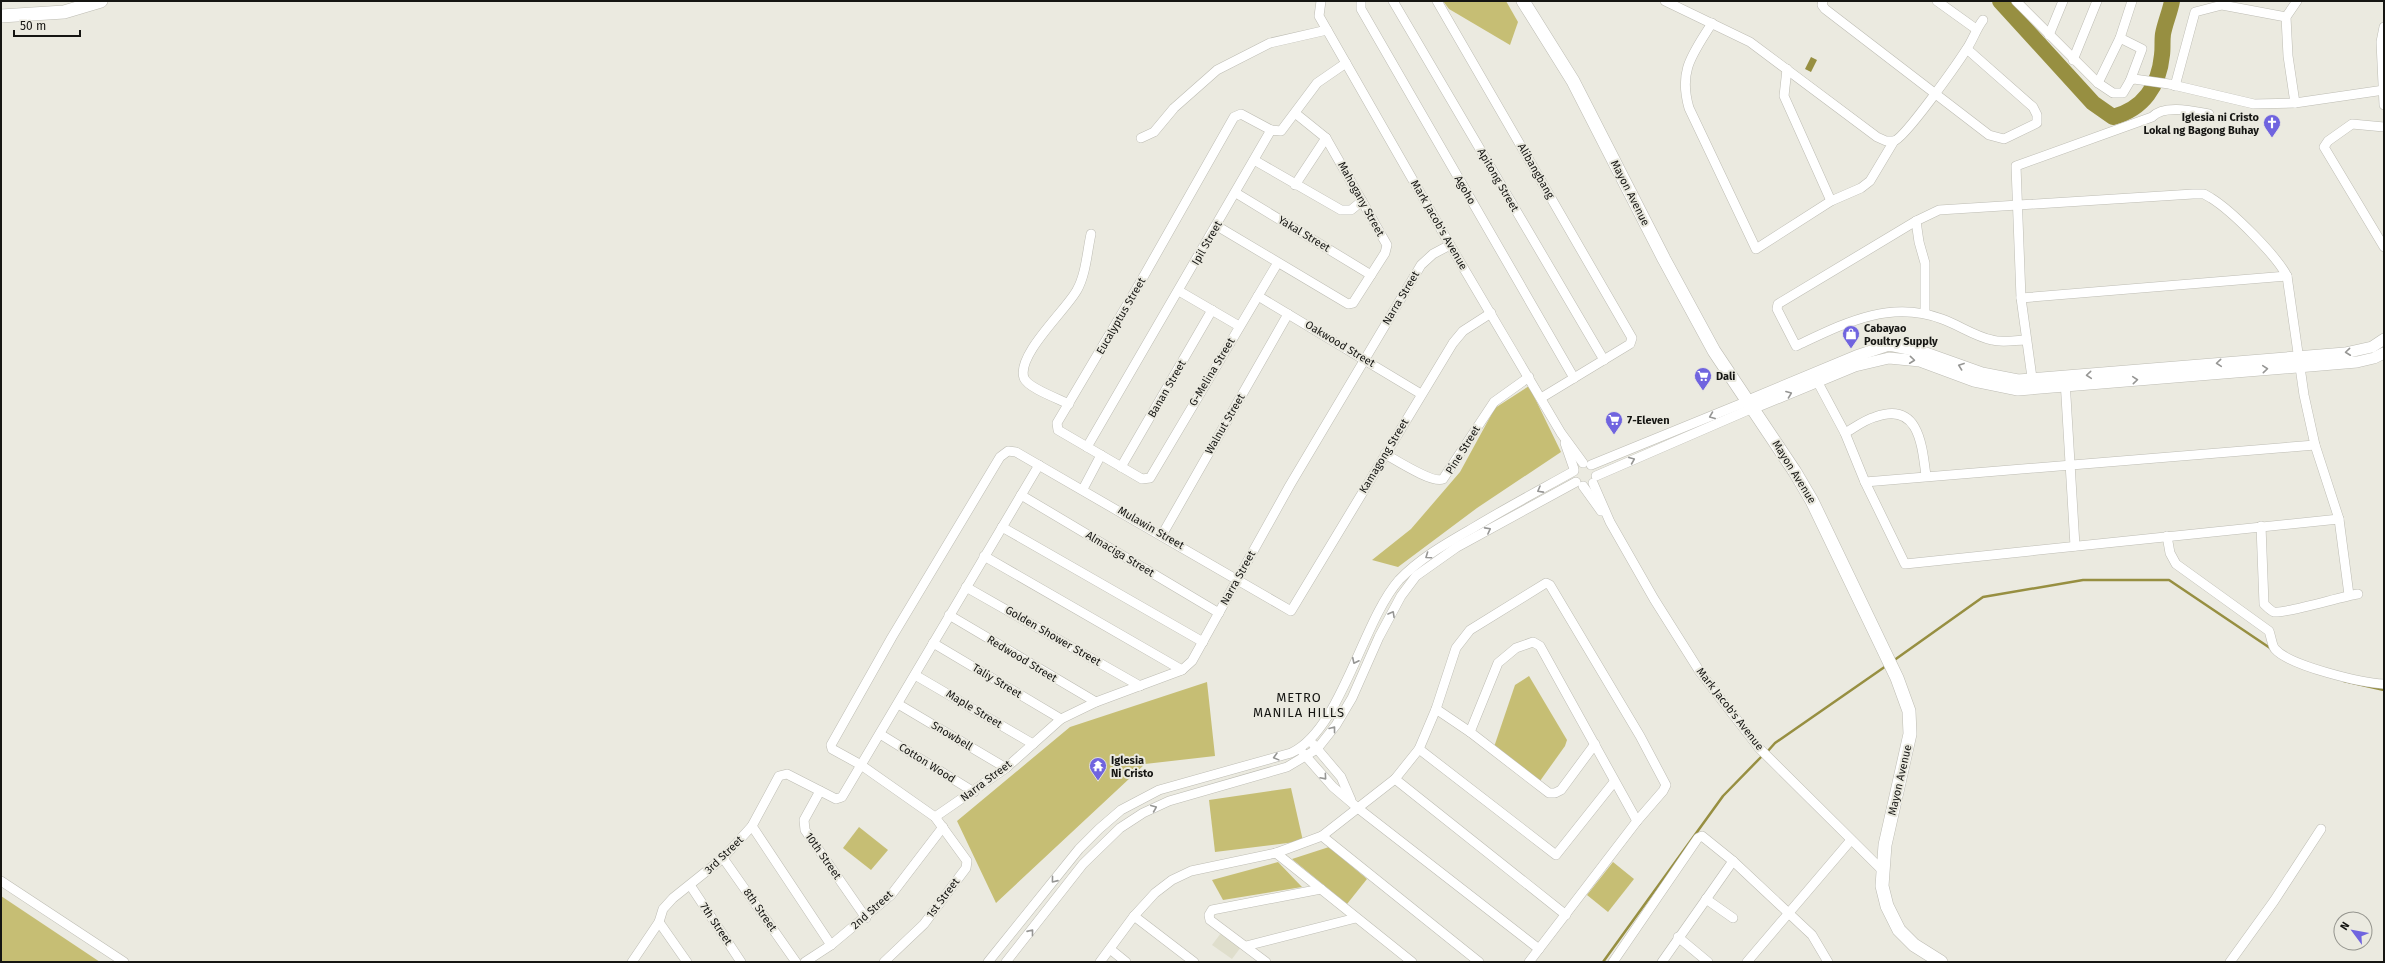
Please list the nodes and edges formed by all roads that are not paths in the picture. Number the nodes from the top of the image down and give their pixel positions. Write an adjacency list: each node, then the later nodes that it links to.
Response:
1 (101, 1): 15 (main road)
2 (1321, 1): 21 (street, Mark Jacob's Avenue)
3 (1361, 1): 71 (street, Agoho)
4 (1393, 1): 68 (street, Apitong Street)
5 (1437, 1): 68 (street, Alibangbang)
6 (1665, 1): 18 (street)
7 (1823, 1): 32 (street)
8 (1937, 1): 20 (street)
9 (2063, 1): 22 (street)
10 (2097, 1): 25 (street)
11 (2132, 1): 23 (street)
12 (2297, 1): 16 (street)
13 (1525, 2): 78 (main road, Mayon Avenue)
14 (2017, 2): 22 (street)
15 (1, 16)
16 (2286, 17): 30 (street); 33 (street)
17 (1983, 20): 20 (street)
18 (1712, 23): 27 (street); 46 (street)
19 (2384, 27): 31 (street)
20 (1976, 29): 24 (street)
21 (1327, 30): 26 (street, Mark Jacob's Avenue); 39 (street)
22 (2049, 35): 25 (street)
23 (2120, 38): 28 (street); 29 (street)
24 (1967, 49): 32 (street); 32 (street)
25 (2073, 60): 29 (street)
26 (1346, 63): 35 (street); 51 (street, Mark Jacob's Avenue)
27 (1787, 69): 41 (street); 46 (street)
28 (2132, 80): 29 (street); 30 (street)
29 (2098, 83)
30 (2172, 85): 33 (street)
31 (2383, 90): 33 (street); 34 (street)
32 (1935, 93): 41 (street)
33 (2295, 103)
34 (2384, 105)
35 (1295, 114): 38 (street); 40 (street, Mahogany Street)
36 (2209, 114): 47 (street)
37 (2384, 127): 52 (street)
38 (1271, 130): 42 (street, Ipil Street); 77 (street, Eucalyptus Street)
39 (1141, 138)
40 (1326, 138): 43 (street); 45 (street, Mahogany Street)
41 (1894, 141): 46 (street)
42 (1254, 160): 43 (street); 44 (street, Ipil Street)
43 (1295, 185): 45 (street)
44 (1236, 193): 49 (street, Ipil Street); 54 (street, Yakal Street)
45 (1362, 201): 54 (street, Mahogany Street)
46 (1831, 201)
47 (2016, 206): 48 (street); 55 (street); 58 (street)
48 (1916, 220): 61 (street); 61 (street)
49 (1217, 226): 53 (street, Mahogany Street); 56 (street, Ipil Street)
50 (1091, 234): 77 (street)
51 (1450, 245): 60 (street, Mark Jacob's Avenue); 67 (street, Narra Street)
52 (2384, 247)
53 (1277, 264): 54 (street, Mahogany Street); 57 (street, G-Melina Street)
54 (1371, 275)
55 (2287, 276): 58 (street); 69 (street)
56 (1179, 291): 59 (street); 82 (street, Ipil Street)
57 (1258, 296): 62 (street, Oakwood Street); 63 (street, G-Melina Street)
58 (2021, 298): 65 (street)
59 (1212, 310): 63 (street); 89 (street, Banan Street)
60 (1491, 313): 70 (street, Mark Jacob's Avenue); 75 (street, Kamagong Street)
61 (1925, 313): 65 (street)
62 (1288, 314): 67 (street, Oakwood Street); 102 (street, Walnut Street)
63 (1239, 326): 93 (street, G-Melina Street)
64 (2384, 339): 69 (street, one-way to 69)
65 (2026, 340): 74 (street)
66 (2384, 353): 69 (street)
67 (1365, 359): 75 (street, Oakwood Street); 106 (street, Narra Street)
68 (1604, 360): 71 (street)
69 (2298, 361): 73 (street); 81 (street)
70 (1529, 377): 76 (street, Mark Jacob's Avenue); 84 (street, Pine Street)
71 (1574, 378): 76 (street)
72 (1816, 378): 74 (street); 78 (street); 80 (street)
73 (2066, 381): 74 (street); 88 (street)
74 (2032, 384)
75 (1421, 394): 84 (street, Kamagong Street)
76 (1541, 398): 79 (street, Mark Jacob's Avenue)
77 (1069, 404): 82 (street, Eucalyptus Street)
78 (1750, 405): 86 (street, one-way to 86); 92 (street, one-way to 78); 148 (main road, Mayon Avenue)
79 (1561, 433): 86 (street, Mark Jacob's Avenue); 90 (street, Mark Jacob's Avenue)
80 (1845, 433): 91 (street); 94 (street)
81 (2315, 445): 88 (street); 98 (street)
82 (1087, 447): 85 (street, Eucalyptus Street)
83 (1008, 451): 87 (street, Mulawin Street); 130 (street, 1st Street)
84 (1385, 454): 108 (street, Kamagong Street)
85 (1102, 455): 89 (street, Eucalyptus Street); 96 (street)
86 (1587, 464): 90 (street); 92 (street, Mark Jacob's Avenue)
87 (1039, 465): 96 (street, Mulawin Street); 97 (street)
88 (2071, 466): 91 (street); 104 (street)
89 (1121, 467): 93 (street, Eucalyptus Street)
90 (1574, 470): 95 (street, Mark Jacob's Avenue); 123 (street, one-way to 123)
91 (1926, 476): 94 (street)
92 (1595, 479): 95 (street); 99 (street, Mark Jacob's Avenue)
93 (1147, 480)
94 (1865, 482): 104 (street)
95 (1579, 484): 99 (street, Mark Jacob's Avenue); 127 (street, one-way to 95)
96 (1083, 489): 102 (street, Mulawin Street)
97 (1021, 495): 101 (street); 109 (street, Almaciga Street)
98 (2339, 519): 100 (street); 100 (street)
99 (1610, 522): 144 (street, Mark Jacob's Avenue)
100 (2261, 526): 103 (street)
101 (1002, 527): 105 (street); 111 (street)
102 (1162, 535): 106 (street, Mulawin Street)
103 (2167, 536): 104 (street); 115 (street)
104 (2075, 546)
105 (984, 556): 107 (street); 113 (street)
106 (1237, 580): 108 (street, Mulawin Street); 109 (street, Narra Street)
107 (966, 587): 110 (street); 116 (street, Golden Shower Street)
108 (1291, 611)
109 (1220, 613): 111 (street, Narra Street)
110 (949, 615): 112 (street); 117 (street, Redwood Street)
111 (1203, 642): 113 (street, Narra Street)
112 (933, 643): 114 (street); 120 (street, Taliy Street)
113 (1182, 670): 116 (street, Narra Street)
114 (915, 675): 118 (street); 124 (street, Maple Street)
115 (2384, 684)
116 (1140, 686): 117 (street, Narra Street)
117 (1096, 702): 120 (street, Narra Street)
118 (898, 704): 122 (street); 131 (street, Snowbell)
119 (1436, 709): 121 (street); 128 (street); 139 (street)
120 (1060, 719): 124 (street, Narra Street)
121 (1470, 732): 125 (street); 125 (street)
122 (880, 734): 130 (street); 135 (street, Cotton Wood)
123 (1310, 741): 126 (street); 127 (street)
124 (1033, 744): 131 (street, Narra Street)
125 (1595, 744): 133 (street)
126 (1300, 749): 129 (street); 166 (street, one-way to 166)
127 (1317, 749): 129 (street); 136 (street)
128 (1419, 749): 132 (street); 133 (street)
129 (1307, 757): 136 (street, one-way to 136); 173 (street, one-way to 129)
130 (861, 765): 134 (street); 138 (street, 1st Street)
131 (1006, 768): 135 (street, Narra Street)
132 (1395, 779): 137 (street); 154 (street)
133 (1614, 782): 139 (street)
134 (820, 791): 140 (street, 3rd Street); 156 (street, 10th Street)
135 (974, 792): 138 (street, Narra Street)
136 (1351, 800): 137 (street)
137 (1359, 809): 143 (street); 164 (street)
138 (935, 817): 141 (street, 1st Street)
139 (1637, 821): 154 (street)
140 (752, 826): 146 (street, 3rd Street); 161 (street)
141 (943, 827): 156 (street, 2nd Street); 172 (street, 1st Street)
142 (2321, 829): 187 (street)
143 (1322, 836): 145 (street); 179 (street)
144 (1851, 840): 148 (street, Mark Jacob's Avenue); 153 (street)
145 (1276, 853): 151 (street); 155 (street)
146 (724, 858): 150 (street, 3rd Street); 170 (street, 8th Street)
147 (1733, 861): 152 (street); 153 (street); 181 (street)
148 (1882, 870): 186 (main road, Mayon Avenue)
149 (1, 880): 167 (street)
150 (690, 885): 159 (street, 3rd Street); 169 (street, 7th Street)
151 (1321, 889): 157 (street); 162 (street)
152 (1706, 899): 158 (street); 160 (street)
153 (1788, 913): 184 (street); 185 (street)
154 (1566, 915): 164 (street)
155 (1134, 916): 163 (street); 176 (street)
156 (866, 918): 161 (street, 2nd Street)
157 (1356, 918): 162 (street); 178 (street)
158 (1733, 918)
159 (659, 922): 165 (street, 3rd Street); 168 (street)
160 (1678, 937): 182 (street); 183 (street)
161 (831, 945): 171 (street, 2nd Street)
162 (1246, 946): 177 (street)
163 (1110, 949): 174 (street); 175 (street)
164 (1539, 949): 180 (street)
165 (635, 961)
166 (989, 961)
167 (124, 962)
168 (687, 962)
169 (741, 962)
170 (796, 962)
171 (804, 962)
172 (884, 962)
173 (1006, 962)
174 (1100, 962)
175 (1126, 962)
176 (1194, 962)
177 (1266, 962)
178 (1412, 962)
179 (1479, 962)
180 (1529, 962)
181 (1613, 962)
182 (1662, 962)
183 (1708, 962)
184 (1747, 962)
185 (1828, 962)
186 (1941, 962)
187 (2230, 962)

